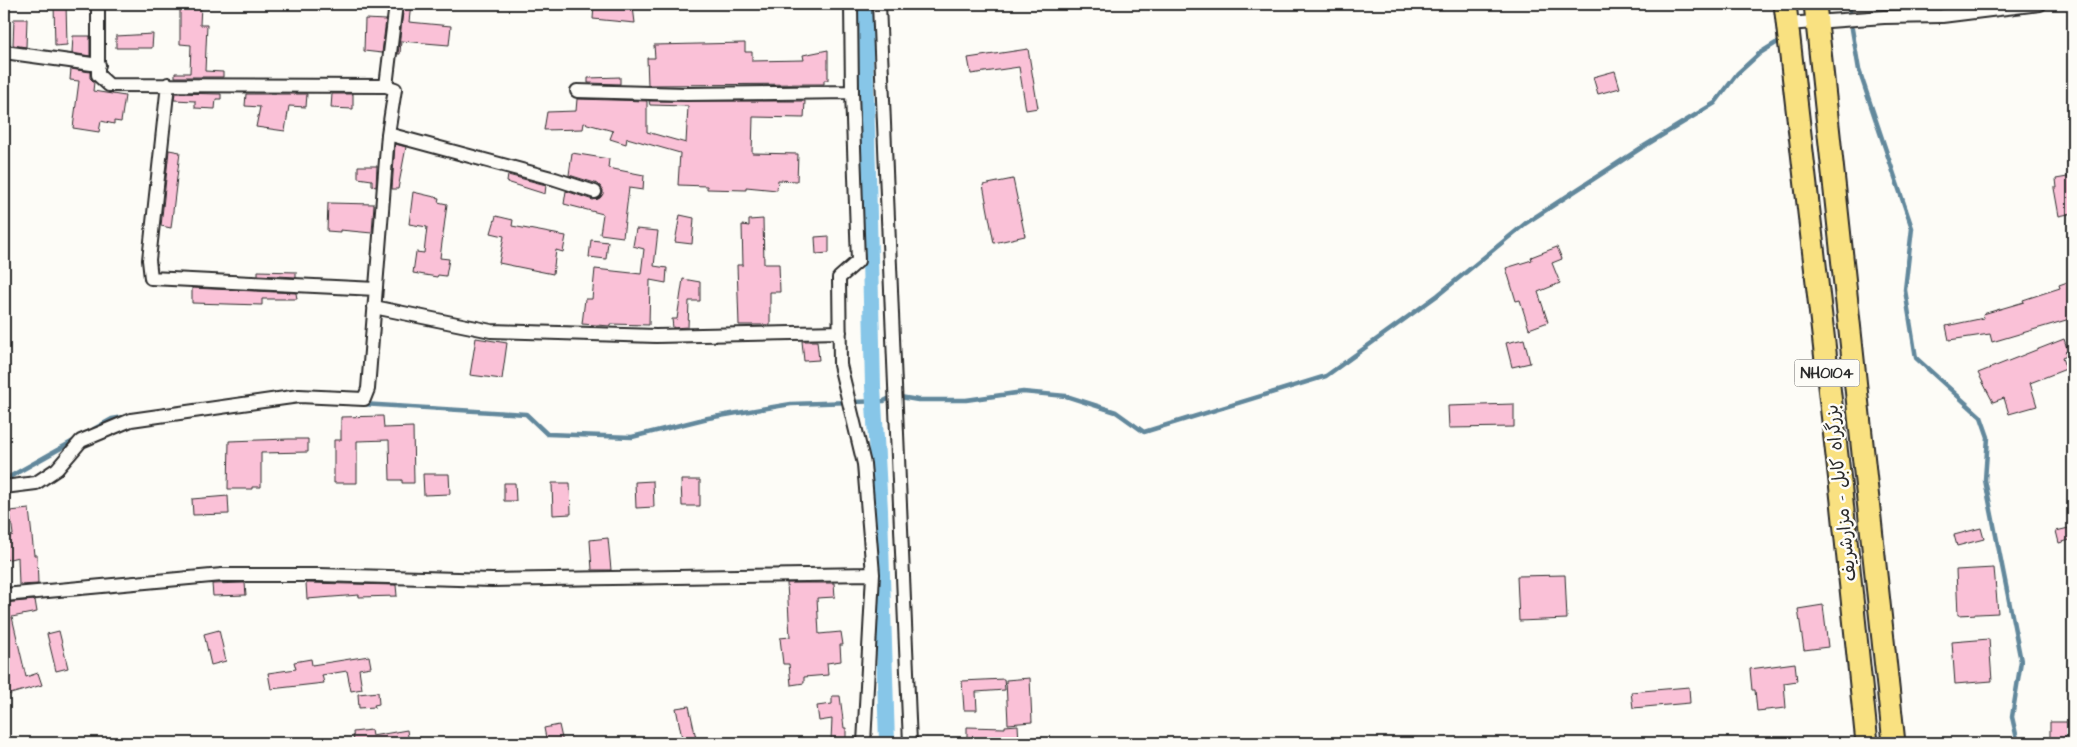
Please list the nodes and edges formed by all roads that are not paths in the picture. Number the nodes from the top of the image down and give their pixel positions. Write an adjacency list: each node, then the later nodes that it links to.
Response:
1 (98, 4): 9 (street)
2 (396, 4): 11 (street)
3 (851, 4): 13 (street)
4 (879, 4): 23 (street)
5 (2040, 4): 6 (street)
6 (1816, 13): 7 (street); 25 (highway, بزرگراه کابل - مزارشریف / NH0104)
7 (1786, 14): 24 (highway, بزرگراه کابل - مزارشریف / NH0104)
8 (4, 52): 9 (street)
9 (99, 65): 10 (street)
10 (168, 84): 11 (street); 16 (street)
11 (386, 86): 14 (street)
12 (577, 91): 13 (street)
13 (852, 92): 18 (street)
14 (388, 134): 15 (street); 16 (street)
15 (595, 192)
16 (376, 289): 17 (street)
17 (374, 308): 18 (street); 19 (street)
18 (840, 332): 20 (street)
19 (4, 487)
20 (873, 574): 21 (street); 22 (street)
21 (4, 595)
22 (864, 743)
23 (910, 743)
24 (1867, 743)
25 (1894, 743)

